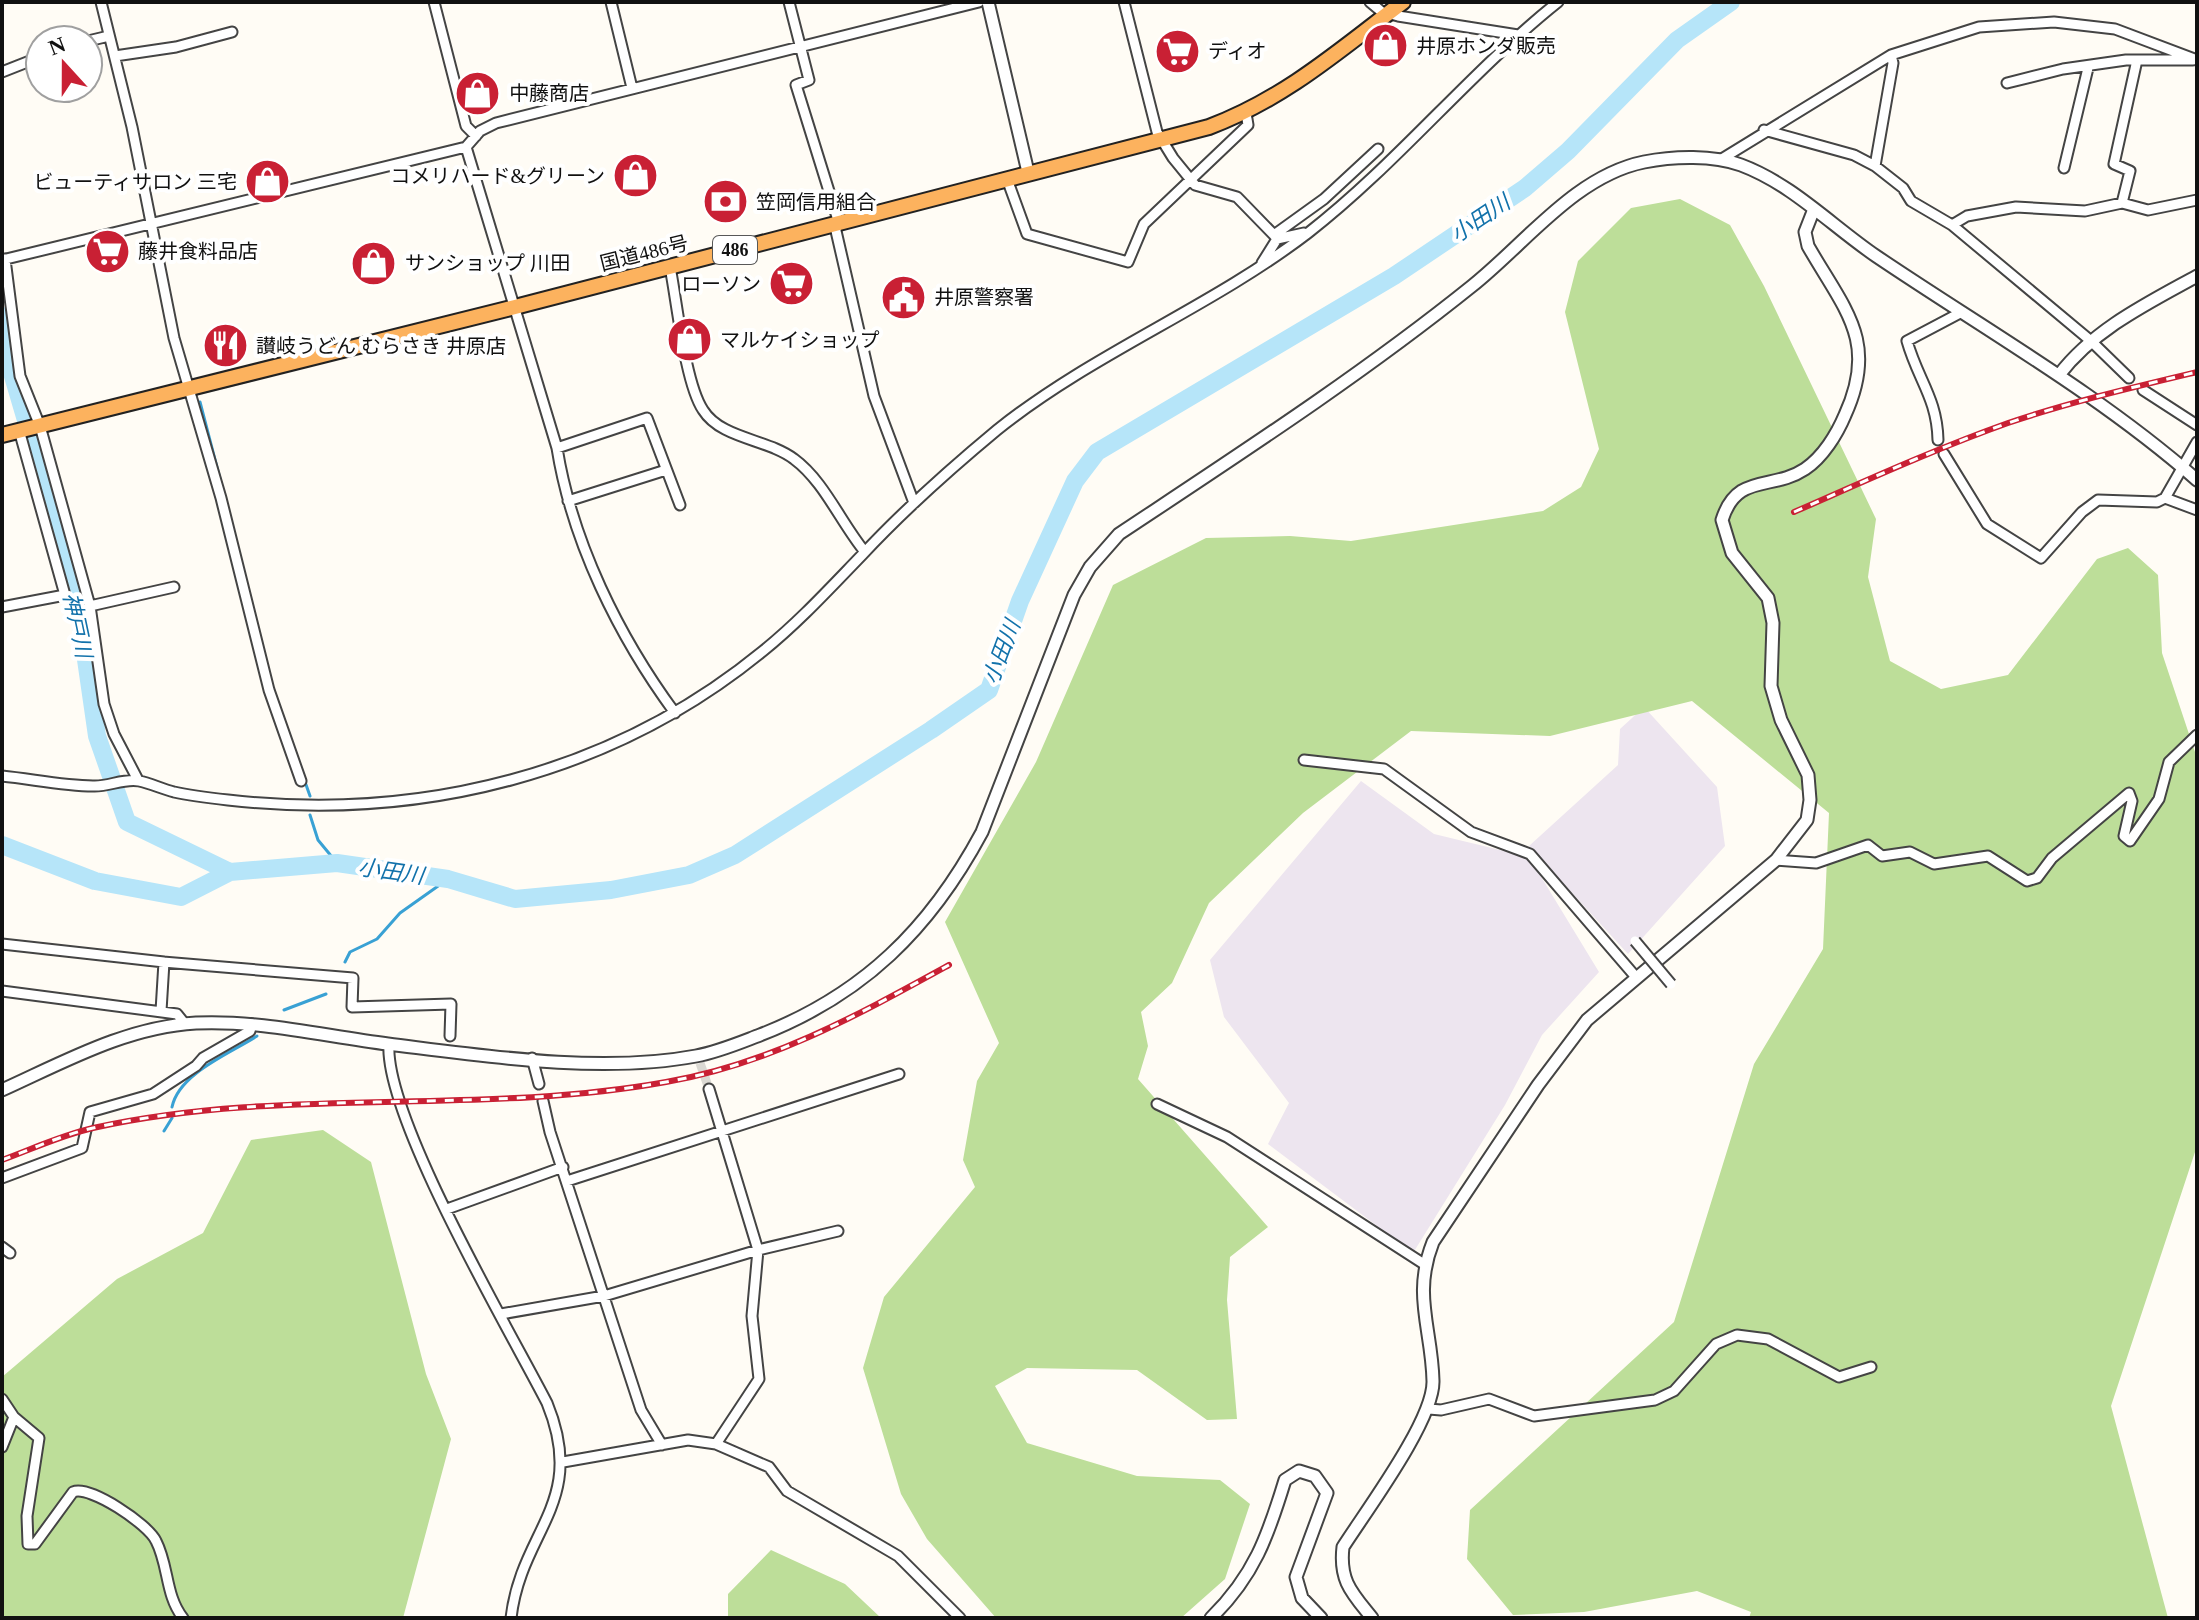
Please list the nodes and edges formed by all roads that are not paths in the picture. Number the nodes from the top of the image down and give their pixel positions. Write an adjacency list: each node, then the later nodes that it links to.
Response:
1 (101, 2): 15 (street)
2 (434, 2): 29 (street)
3 (611, 2): 26 (street)
4 (789, 2): 17 (street)
5 (979, 2): 11 (street)
6 (988, 2): 37 (street)
7 (1124, 2): 30 (street)
8 (1370, 2): 12 (street)
9 (1403, 2): 12 (highway, 国道486号 / 486)
10 (1558, 2): 14 (street)
11 (962, 4): 17 (street)
12 (1389, 13): 14 (street); 27 (highway, 国道486号 / 486)
13 (232, 32): 19 (street)
14 (1518, 35): 34 (street)
15 (109, 36): 16 (street); 19 (street)
16 (104, 37)
17 (800, 47): 26 (street); 45 (street)
18 (1891, 55): 21 (street); 28 (street); 35 (street)
19 (115, 56): 44 (street)
20 (2137, 60): 21 (street); 23 (street); 42 (street)
21 (2197, 60)
22 (24, 63): 24 (street)
23 (2088, 68): 25 (street); 36 (street)
24 (2, 72)
25 (2007, 83)
26 (632, 88): 29 (street)
27 (1246, 113): 30 (highway, 国道486号 / 486); 40 (street)
28 (1764, 130): 33 (street); 35 (street)
29 (476, 136): 31 (street)
30 (1163, 140): 37 (highway, 国道486号 / 486); 40 (street)
31 (466, 147): 44 (street); 53 (street)
32 (1378, 149): 38 (street)
33 (1720, 160): 43 (street); 97 (street)
34 (1385, 166): 38 (street); 47 (street)
35 (1875, 166): 46 (street)
36 (2064, 168)
37 (1028, 172): 39 (highway, 国道486号 / 486)
38 (1352, 172): 48 (street)
39 (1007, 179): 40 (street); 45 (highway, 国道486号 / 486)
40 (1190, 181): 48 (street)
41 (2197, 200): 42 (street)
42 (2122, 203): 46 (street)
43 (1814, 209): 54 (street); 85 (street)
44 (152, 223): 49 (street); 58 (street)
45 (837, 225): 51 (highway, 国道486号 / 486); 72 (street)
46 (1952, 225): 55 (street)
47 (1306, 234): 48 (street); 50 (street)
48 (1275, 237): 50 (street)
49 (3, 259): 61 (street)
50 (1261, 266): 72 (street)
51 (670, 267): 53 (highway, 国道486号 / 486); 75 (street)
52 (2197, 276): 55 (street)
53 (515, 307): 58 (highway, 国道486号 / 486); 65 (street)
54 (1960, 313): 56 (street); 63 (street)
55 (2091, 341): 56 (street); 57 (street)
56 (2059, 375): 67 (street)
57 (2129, 378)
58 (190, 387): 61 (highway, 国道486号 / 486); 84 (street)
59 (2143, 390): 60 (street)
60 (2197, 425)
61 (29, 428): 62 (highway, 国道486号 / 486); 77 (street); 78 (street)
62 (2, 435)
63 (1938, 440)
64 (2197, 442): 67 (street)
65 (557, 448): 68 (street); 71 (street)
66 (1944, 454): 70 (street)
67 (2182, 467): 69 (street); 70 (street)
68 (666, 470): 71 (street); 73 (street)
69 (2197, 480)
70 (2165, 498): 74 (street)
71 (568, 501): 79 (street)
72 (914, 503): 75 (street)
73 (680, 505)
74 (2197, 510)
75 (865, 552): 79 (street)
76 (174, 587): 77 (street)
77 (90, 606): 83 (street)
78 (2, 607)
79 (675, 713): 83 (street)
80 (2197, 735): 85 (street)
81 (1304, 760): 89 (street)
82 (2, 776): 83 (street)
83 (134, 781)
84 (301, 781)
85 (1776, 860): 89 (street)
86 (1635, 941): 90 (street, bridge)
87 (2, 944): 88 (street)
88 (163, 962): 92 (street); 95 (street)
89 (1635, 976): 111 (street)
90 (1671, 984)
91 (2, 991): 92 (street)
92 (161, 1011): 93 (street)
93 (185, 1024): 94 (street); 101 (street)
94 (252, 1024): 96 (street); 106 (street)
95 (450, 1036)
96 (389, 1044): 97 (street); 108 (street)
97 (532, 1058): 99 (street)
98 (899, 1074): 104 (street)
99 (539, 1084)
100 (709, 1089): 104 (street)
101 (2, 1090)
102 (543, 1101): 105 (street)
103 (1157, 1104): 111 (street)
104 (724, 1132): 107 (street); 110 (street)
105 (563, 1167): 107 (street); 108 (street)
106 (2, 1178)
107 (567, 1181): 112 (street)
108 (447, 1209): 113 (street)
109 (838, 1231): 110 (street)
110 (758, 1250): 112 (street); 118 (street)
111 (1424, 1264): 116 (street)
112 (604, 1296): 113 (street); 119 (street)
113 (501, 1314): 121 (street)
114 (1871, 1367): 116 (street)
115 (2, 1399): 117 (street)
116 (1429, 1409): 127 (street)
117 (14, 1417): 120 (street); 122 (street)
118 (716, 1444): 119 (street); 124 (street)
119 (662, 1445): 121 (street)
120 (2, 1447)
121 (563, 1462): 123 (street)
122 (183, 1618)
123 (511, 1618)
124 (960, 1618)
125 (1211, 1618): 126 (street)
126 (1321, 1618)
127 (1372, 1618)

